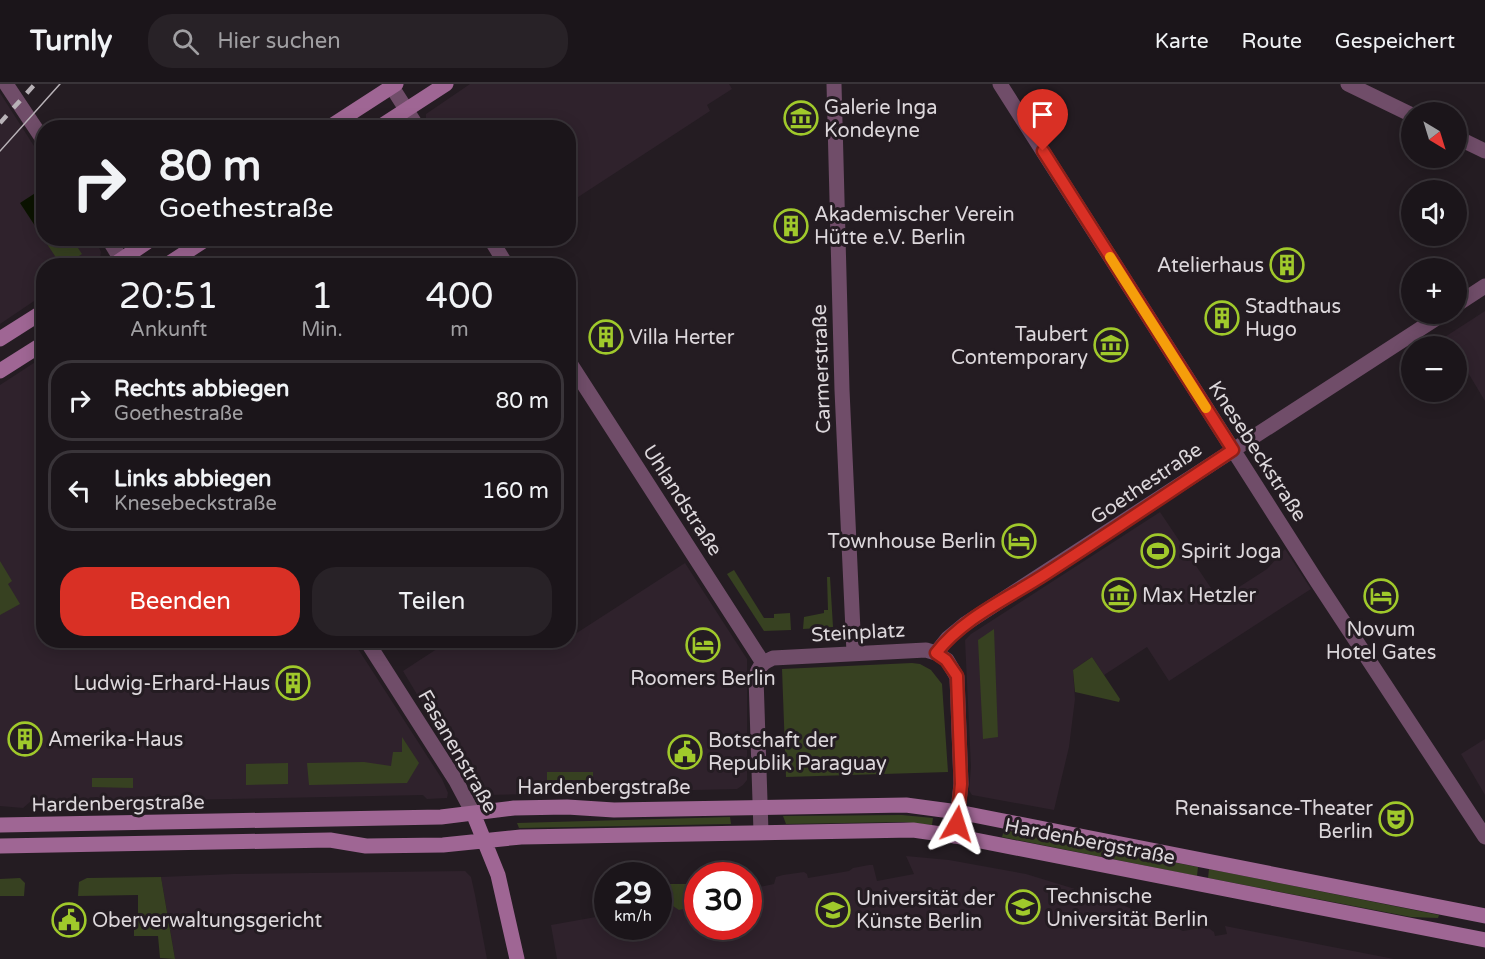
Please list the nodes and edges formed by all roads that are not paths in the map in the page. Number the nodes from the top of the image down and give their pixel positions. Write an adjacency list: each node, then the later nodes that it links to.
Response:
1 (6, 84): 12 (street)
2 (446, 84): 7 (main road)
3 (834, 84): 29 (street, Carmerstraße)
4 (1000, 84): 27 (street, Knesebeckstraße)
5 (1348, 84): 8 (street)
6 (393, 85): 7 (street); 9 (main road)
7 (406, 109): 10 (main road); 11 (street)
8 (1401, 110)
9 (340, 120)
10 (390, 120)
11 (413, 120)
12 (36, 129)
13 (1467, 142): 14 (street)
14 (1485, 151)
15 (142, 246): 17 (main road)
16 (196, 246): 18 (main road)
17 (127, 258)
18 (177, 258)
19 (1485, 286): 20 (street)
20 (1467, 298)
21 (36, 315): 23 (main road)
22 (1428, 324): 27 (street, Goethestraße)
23 (0, 339)
24 (36, 348): 25 (main road)
25 (0, 371)
26 (576, 372): 31 (street, Uhlandstraße)
27 (1233, 450): 30 (street, Goethestraße); 38 (street, Knesebeckstraße)
28 (371, 648): 34 (street, Fasanenstraße)
29 (854, 653): 30 (street, Steinplatz); 31 (street, Steinplatz)
30 (936, 653): 33 (street)
31 (763, 663): 32 (street)
32 (761, 807): 33 (main road, Hardenbergstraße); 34 (main road, Hardenbergstraße); 36 (street)
33 (958, 812): 37 (street); 41 (main road, Hardenbergstraße)
34 (473, 813): 35 (main road, Hardenbergstraße); 39 (main road, Fasanenstraße)
35 (0, 825)
36 (761, 832): 37 (main road, Hardenbergstraße); 39 (main road, Hardenbergstraße)
37 (955, 836): 42 (main road, Hardenbergstraße)
38 (1485, 837)
39 (485, 841): 40 (main road, Hardenbergstraße); 43 (main road, Fasanenstraße)
40 (0, 846)
41 (1485, 916)
42 (1485, 939)
43 (517, 959)

